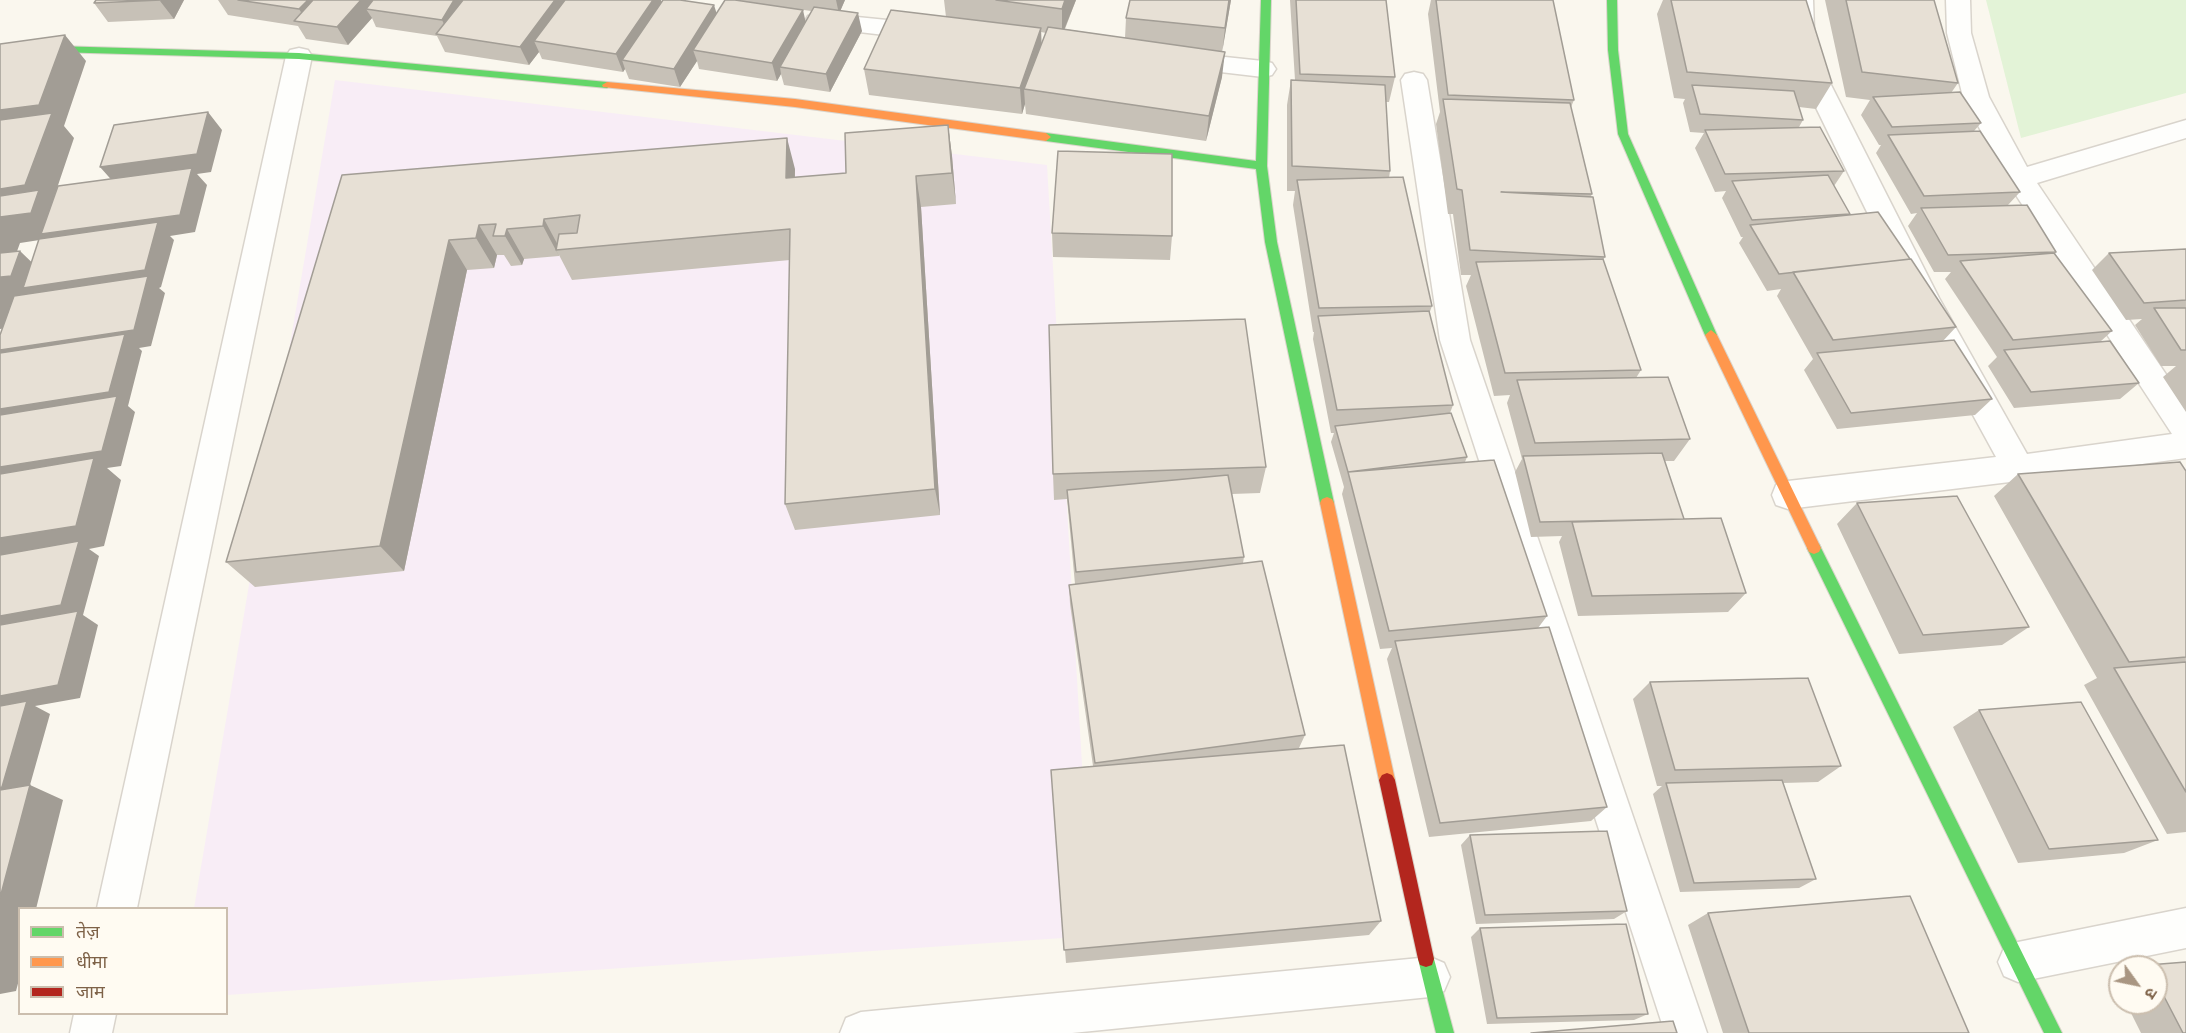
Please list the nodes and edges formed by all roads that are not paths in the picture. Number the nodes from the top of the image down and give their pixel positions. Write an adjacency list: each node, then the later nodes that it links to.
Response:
1 (1266, 0): 10 (street)
2 (1612, 0): 18 (street)
3 (1801, 0): 17 (street)
4 (1958, 0): 14 (street)
5 (791, 18): 6 (street)
6 (945, 34)
7 (0, 50): 8 (street)
8 (299, 56): 13 (street); 19 (street)
9 (1157, 57): 10 (street)
10 (1263, 69): 13 (street)
11 (1414, 80): 27 (street)
12 (2186, 129): 14 (street)
13 (1262, 166): 22 (street)
14 (2020, 179): 15 (street)
15 (2186, 429)
16 (2186, 445): 17 (street)
17 (2018, 468): 18 (street)
18 (1788, 495): 21 (street)
19 (117, 907)
20 (2186, 928): 21 (street)
21 (2018, 962): 28 (street)
22 (1430, 977): 25 (street); 26 (street)
23 (95, 1015): 24 (street)
24 (91, 1033)
25 (861, 1033)
26 (1445, 1033)
27 (1686, 1033)
28 (2054, 1033)

